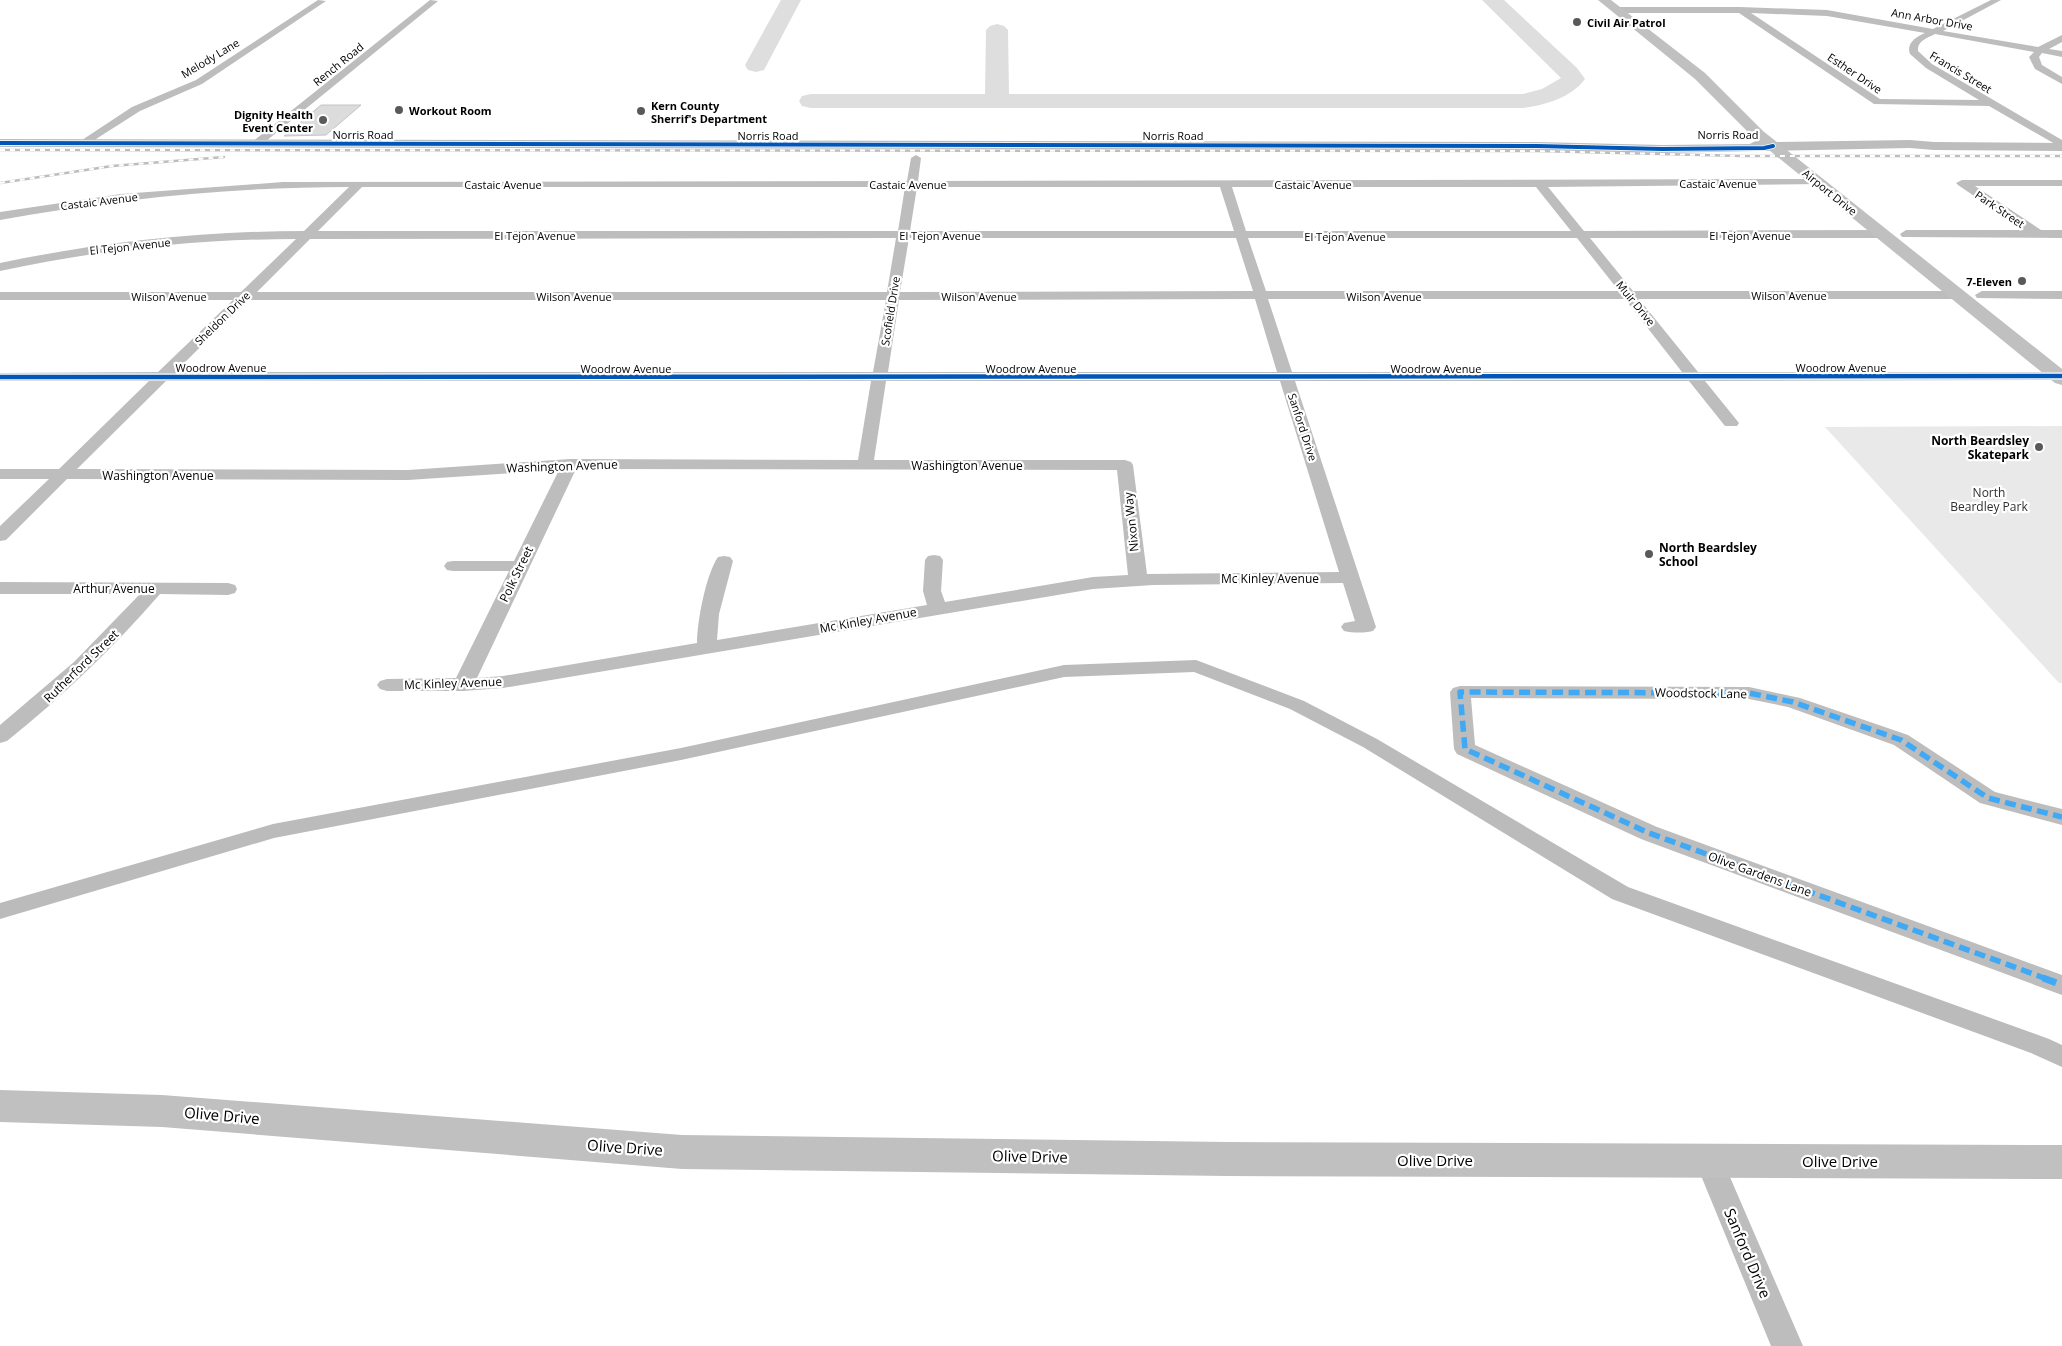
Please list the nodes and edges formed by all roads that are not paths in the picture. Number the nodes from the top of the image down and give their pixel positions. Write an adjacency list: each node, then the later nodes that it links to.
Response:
1 (1604, 0): 7 (main road, Airport Drive)
2 (1726, 0): 8 (street, Esther Drive)
3 (1997, 0): 10 (street, Francis Street)
4 (322, 1): 17 (street, Melody Lane)
5 (434, 1): 18 (street, Rench Road)
6 (1832, 4): 9 (street)
7 (1622, 7): 8 (street, Ann Arbor Drive); 19 (main road, Airport Drive); 20 (main road, Airport Drive)
8 (1742, 10): 9 (street, Ann Arbor Drive); 15 (street, Esther Drive)
9 (1827, 13): 10 (street, Ann Arbor Drive)
10 (1934, 31): 12 (street, Ann Arbor Drive); 15 (street, Francis Street)
11 (2062, 38): 12 (street)
12 (2040, 50): 13 (street, Ann Arbor Drive); 14 (street)
13 (2062, 54)
14 (2062, 81)
15 (1990, 102): 21 (street, Francis Street)
16 (0, 143): 17 (street, Norris Road)
17 (81, 144): 18 (street, Norris Road)
18 (256, 144): 19 (street, Norris Road)
19 (1773, 146): 20 (street, Norris Road); 23 (main road, Airport Drive)
20 (1792, 146): 21 (street, Norris Road); 31 (main road, Airport Drive)
21 (2062, 146)
22 (916, 158): 26 (street, Scofield Drive)
23 (1818, 182): 28 (street, Castaic Avenue); 30 (main road, Airport Drive)
24 (2062, 183): 32 (street, Park Street)
25 (359, 184): 26 (street, Castaic Avenue); 29 (street, Castaic Avenue); 34 (street, Sheldon Drive)
26 (912, 184): 27 (street, Castaic Avenue); 35 (street, Scofield Drive)
27 (1225, 184): 28 (street, Castaic Avenue); 37 (street, Sanford Drive)
28 (1540, 184): 36 (street, Muir Drive)
29 (0, 216)
30 (1882, 234): 36 (street, El Tejon Avenue); 39 (main road, Airport Drive)
31 (1906, 234): 32 (street); 40 (main road, Airport Drive)
32 (2038, 234): 33 (street)
33 (2062, 234)
34 (306, 235): 35 (street, El Tejon Avenue); 38 (street, El Tejon Avenue); 43 (street, Sheldon Drive)
35 (903, 235): 37 (street, El Tejon Avenue); 44 (street, Scofield Drive)
36 (1581, 235): 37 (street, El Tejon Avenue); 45 (street, Muir Drive)
37 (1241, 236): 46 (street, Sanford Drive)
38 (0, 267)
39 (1958, 295): 45 (street, Wilson Avenue); 50 (main road, Airport Drive)
40 (1982, 295): 41 (street); 47 (main road, Airport Drive)
41 (2062, 295)
42 (0, 296): 43 (street, Wilson Avenue)
43 (245, 296): 44 (street, Wilson Avenue); 51 (street, Sheldon Drive)
44 (893, 296): 46 (street, Wilson Avenue); 52 (street, Scofield Drive)
45 (1630, 296): 46 (street, Wilson Avenue); 49 (street, Muir Drive)
46 (1261, 297): 53 (street, Sanford Drive)
47 (2025, 328)
48 (0, 377): 51 (street, Woodrow Avenue)
49 (1696, 377): 50 (street, Woodrow Avenue); 53 (street, Woodrow Avenue); 54 (street, Muir Drive)
50 (2061, 377)
51 (162, 378): 52 (street, Woodrow Avenue); 59 (street, Sheldon Drive)
52 (879, 378): 53 (street, Woodrow Avenue); 56 (street, Scofield Drive)
53 (1287, 378): 65 (street, Sanford Drive)
54 (1731, 423)
55 (570, 464): 56 (street, Washington Avenue); 59 (street, Washington Avenue); 64 (street, Polk Street)
56 (865, 464): 57 (street, Washington Avenue)
57 (1125, 465): 66 (street, Nixon Way)
58 (0, 474): 59 (street, Washington Avenue)
59 (63, 474): 60 (street, Sheldon Drive)
60 (0, 536)
61 (934, 560): 70 (street)
62 (724, 561): 72 (street)
63 (453, 566): 64 (street)
64 (520, 566): 73 (street, Polk Street)
65 (1351, 578): 66 (street, Mc Kinley Avenue); 71 (street, Sanford Drive)
66 (1138, 579): 70 (street, Mc Kinley Avenue)
67 (0, 588): 68 (street, Arthur Avenue)
68 (155, 588): 69 (street, Arthur Avenue); 75 (street, Rutherford Street)
69 (228, 589)
70 (937, 608): 72 (street, Mc Kinley Avenue)
71 (1350, 627)
72 (707, 647): 73 (street, Mc Kinley Avenue)
73 (462, 684): 74 (street, Mc Kinley Avenue)
74 (387, 685)
75 (0, 736)
76 (1465, 749): 77 (street, Woodstock Lane); 78 (street, Olive Gardens Lane)
77 (2062, 817)
78 (2062, 985)
79 (0, 1106): 80 (main road, Olive Drive)
80 (1709, 1161): 81 (main road, Olive Drive); 82 (street, Sanford Drive)
81 (2062, 1162)
82 (1787, 1346)

